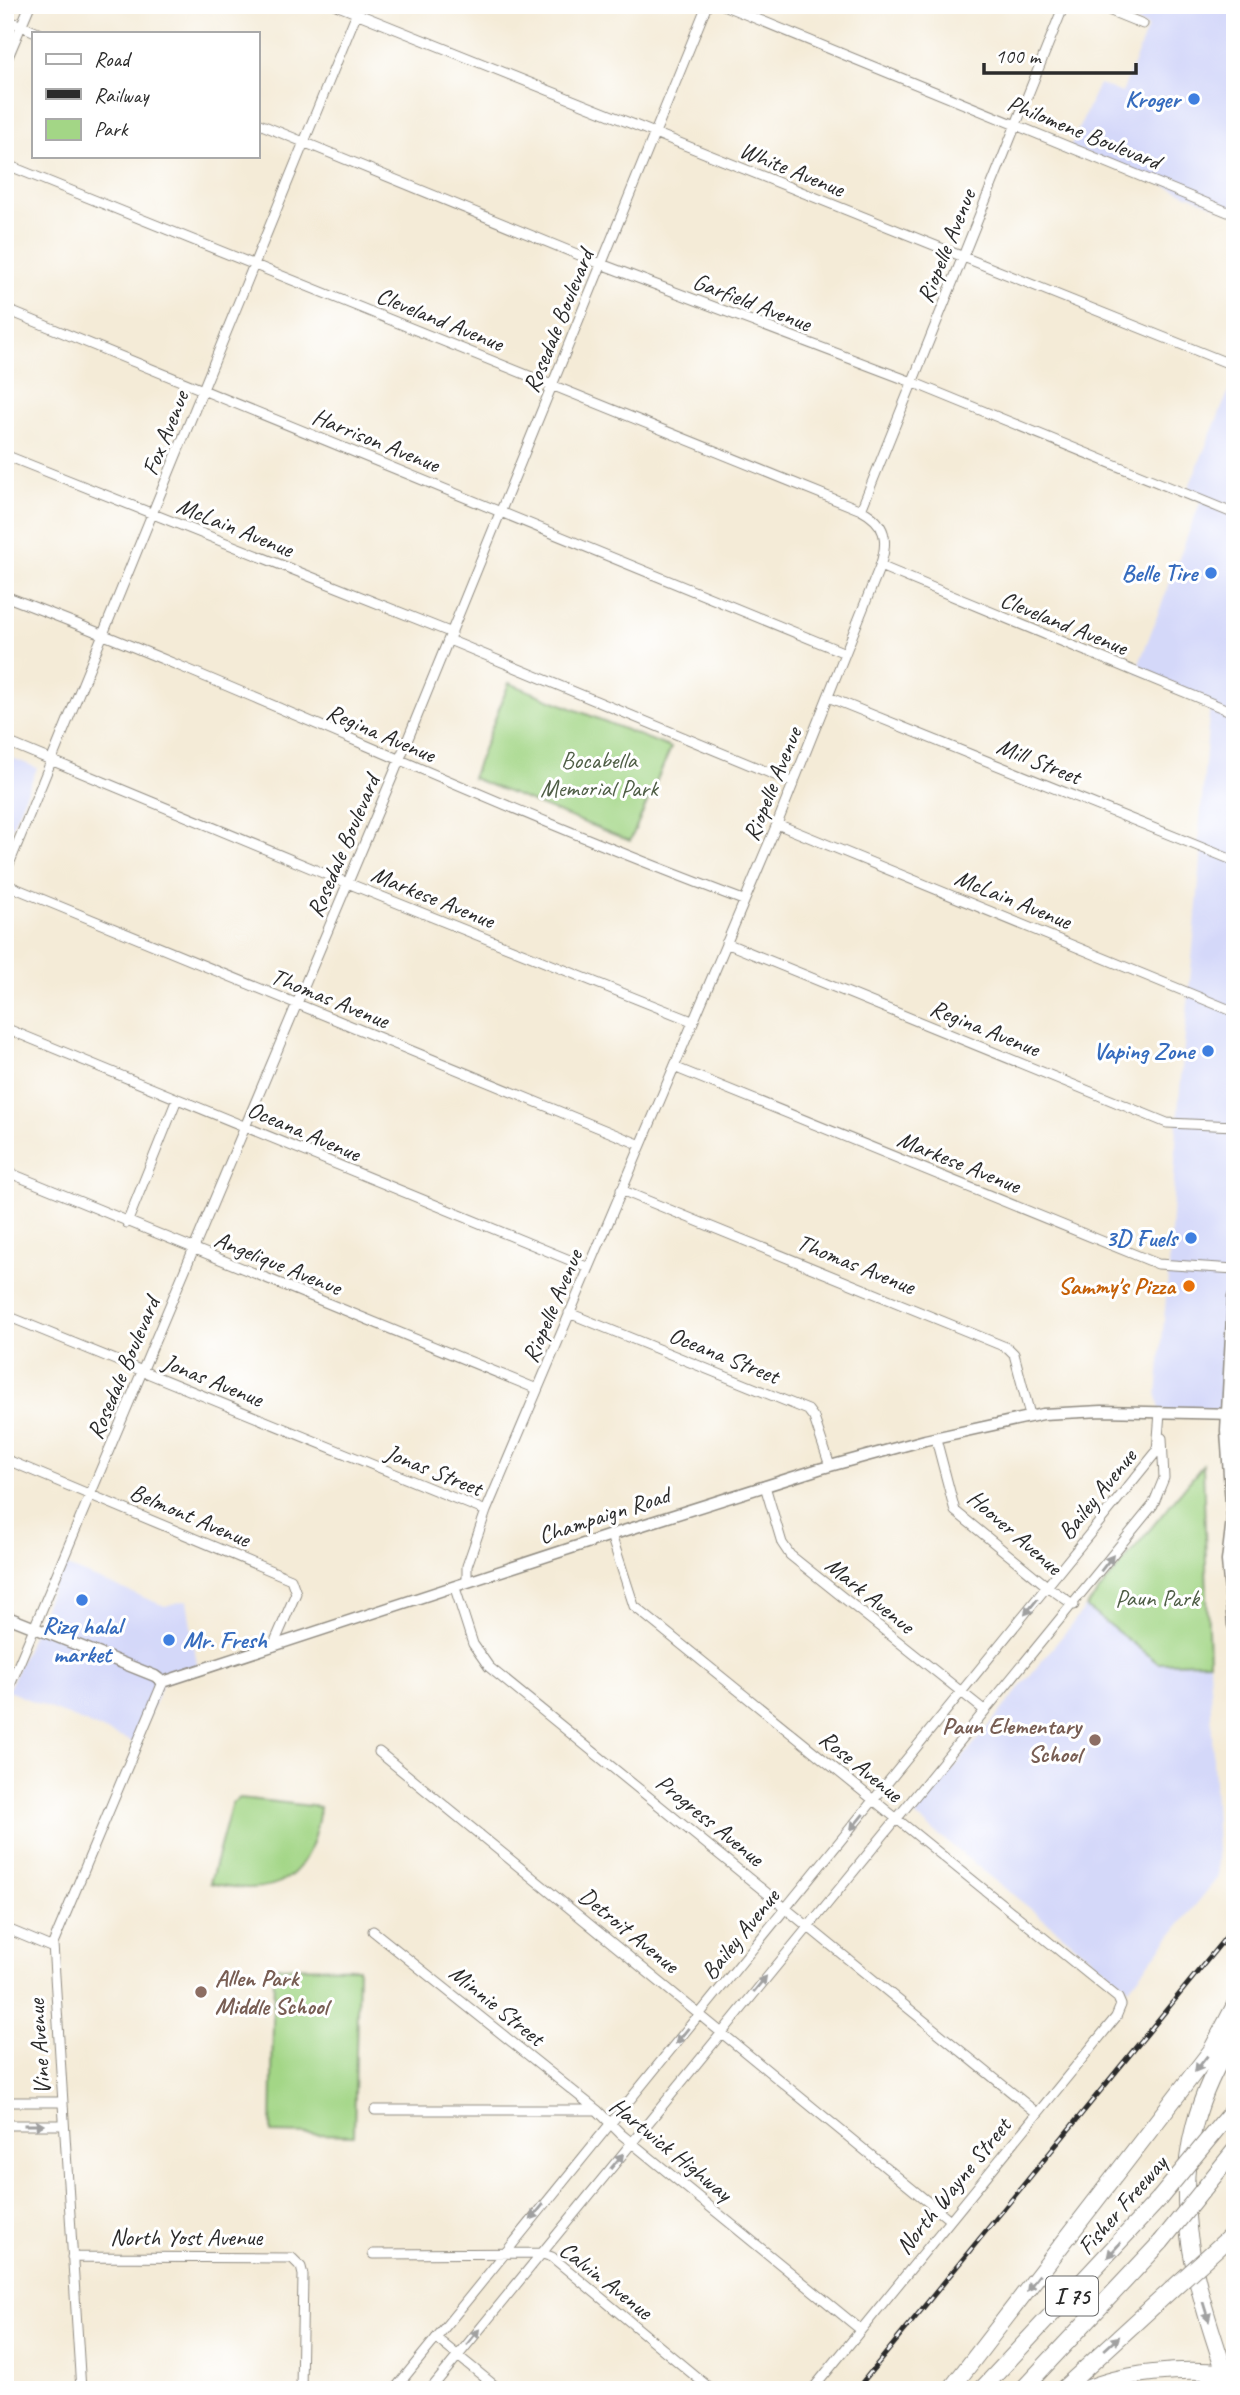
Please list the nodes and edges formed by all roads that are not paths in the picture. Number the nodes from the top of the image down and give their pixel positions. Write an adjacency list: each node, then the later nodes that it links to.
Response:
1 (30, 5): 10 (street)
2 (336, 5): 7 (street, White Avenue)
3 (707, 5): 15 (street, Rosedale Boulevard)
4 (723, 5): 14 (street, Philomene Boulevard)
5 (1064, 5): 14 (street, Riopelle Avenue)
6 (1096, 5): 9 (street)
7 (358, 9): 15 (street, White Avenue); 16 (street, Fox Avenue)
8 (5, 19): 10 (street)
9 (1143, 24)
10 (21, 26): 11 (street); 12 (street)
11 (36, 32)
12 (5, 64)
13 (259, 124): 16 (street, Garfield Avenue)
14 (1016, 125): 18 (street, Philomene Boulevard); 19 (street, Riopelle Avenue)
15 (654, 134): 19 (street, White Avenue); 20 (street, Rosedale Boulevard)
16 (304, 142): 20 (street, Garfield Avenue); 21 (street, Fox Avenue)
17 (5, 164): 21 (street, Cleveland Avenue)
18 (1235, 215)
19 (962, 257): 23 (street, White Avenue); 24 (street, Riopelle Avenue)
20 (601, 264): 24 (street, Garfield Avenue); 25 (street, Rosedale Boulevard)
21 (253, 265): 25 (street, Cleveland Avenue); 26 (street, Fox Avenue)
22 (5, 309): 26 (street, Harrison Avenue)
23 (1235, 366)
24 (912, 382): 28 (street, Riopelle Avenue); 30 (street, Garfield Avenue)
25 (553, 384): 28 (street, Cleveland Avenue); 29 (street, Rosedale Boulevard)
26 (203, 390): 29 (street, Harrison Avenue); 31 (street, Fox Avenue)
27 (5, 454): 31 (street, McLain Avenue)
28 (861, 510): 32 (street, Riopelle Avenue)
29 (500, 512): 35 (street, Rosedale Boulevard); 36 (street, Harrison Avenue)
30 (1235, 514)
31 (153, 515): 34 (street, Fox Avenue); 35 (street, McLain Avenue)
32 (880, 566): 36 (street, Riopelle Avenue); 38 (street, Cleveland Avenue)
33 (5, 596): 34 (street, Regina Avenue)
34 (104, 634): 40 (street, Fox Avenue); 41 (street, Regina Avenue)
35 (451, 637): 41 (street, Rosedale Boulevard); 42 (street, McLain Avenue)
36 (845, 653): 37 (street, Riopelle Avenue)
37 (828, 697): 42 (street, Riopelle Avenue); 44 (street, Mill Street)
38 (1235, 713)
39 (5, 741): 40 (street, Markese Avenue)
40 (52, 761): 45 (street, Fox Avenue); 46 (street, Markese Avenue)
41 (399, 762): 46 (street, Rosedale Boulevard); 48 (street, Regina Avenue)
42 (793, 783): 43 (street, Riopelle Avenue)
43 (777, 824): 48 (street, Riopelle Avenue); 51 (street, McLain Avenue)
44 (1235, 861)
45 (5, 874)
46 (348, 883): 50 (street, Rosedale Boulevard); 52 (street, Markese Avenue)
47 (5, 884): 50 (street, Thomas Avenue)
48 (743, 900): 49 (street, Riopelle Avenue)
49 (726, 943): 52 (street, Riopelle Avenue); 56 (street, Regina Avenue)
50 (298, 1006): 57 (street, Rosedale Boulevard); 58 (street, Thomas Avenue)
51 (1235, 1012)
52 (692, 1021): 54 (street, Riopelle Avenue)
53 (5, 1028): 55 (street, Oceana Avenue)
54 (674, 1067): 58 (street, Riopelle Avenue); 64 (street, Markese Avenue)
55 (177, 1100): 57 (street, Oceana Avenue); 61 (street)
56 (1235, 1126)
57 (246, 1128): 62 (street, Rosedale Boulevard); 63 (street, Oceana Avenue)
58 (641, 1145): 60 (street, Riopelle Avenue)
59 (5, 1171): 61 (street, Angelique Avenue)
60 (621, 1190): 63 (street, Riopelle Avenue); 72 (street, Thomas Avenue)
61 (127, 1223): 62 (street, Angelique Avenue)
62 (193, 1250): 68 (street, Rosedale Boulevard); 69 (street, Angelique Avenue)
63 (589, 1268): 66 (street, Riopelle Avenue)
64 (1235, 1269)
65 (1235, 1297): 71 (main road)
66 (569, 1312): 69 (street, Riopelle Avenue); 76 (street, Oceana Street)
67 (5, 1315): 68 (street, Jonas Avenue)
68 (142, 1373): 75 (street, Jonas Avenue); 78 (street, Rosedale Boulevard)
69 (537, 1389): 79 (street, Riopelle Avenue)
70 (1160, 1412): 71 (street, Champaign Road); 72 (street, Champaign Road); 83 (street, Bailey Avenue); 85 (street, Bailey Avenue, one-way to 70)
71 (1232, 1414): 80 (main road)
72 (1030, 1415): 73 (street, Champaign Road)
73 (936, 1439): 76 (street, Champaign Road); 83 (street, Hoover Avenue)
74 (5, 1459): 78 (street, Belmont Avenue)
75 (368, 1464): 79 (street, Jonas Street)
76 (830, 1466): 77 (street, Champaign Road)
77 (765, 1486): 81 (street, Champaign Road); 91 (street, Mark Avenue)
78 (91, 1495): 88 (street, Rosedale Boulevard); 89 (street, Belmont Avenue)
79 (486, 1511): 82 (street, Riopelle Avenue)
80 (1234, 1520): 87 (main road)
81 (611, 1535): 82 (street, Champaign Road); 95 (street, Rose Avenue)
82 (467, 1581): 84 (street, Champaign Road)
83 (1048, 1587): 85 (street, Hoover Avenue); 91 (street, Bailey Avenue, one-way to 91)
84 (455, 1588): 89 (street, Champaign Road); 97 (street, Progress Avenue)
85 (1074, 1605): 93 (street, Bailey Avenue)
86 (5, 1616): 88 (street)
87 (1235, 1625)
88 (35, 1628): 90 (street); 92 (street, Rosedale Boulevard)
89 (273, 1646): 90 (street, Champaign Road)
90 (163, 1682): 101 (street, Vine Avenue)
91 (961, 1693): 93 (street, Mark Avenue); 95 (street, Bailey Avenue)
92 (5, 1697)
93 (984, 1710): 96 (street, Bailey Avenue)
94 (379, 1752): 104 (street, Detroit Avenue)
95 (874, 1801): 96 (street, Rose Avenue); 97 (street, Bailey Avenue, one-way to 97)
96 (895, 1819): 98 (street, Bailey Avenue); 102 (street, Rose Avenue)
97 (786, 1908): 98 (street, Progress Avenue); 104 (street, Bailey Avenue)
98 (808, 1926): 105 (street, Bailey Avenue, one-way to 98); 112 (street, Progress Avenue)
99 (5, 1928): 101 (street)
100 (373, 1931): 111 (street, Minnie Street)
101 (53, 1948): 108 (street, Vine Avenue)
102 (1121, 2005): 112 (street, North Wayne Street)
103 (1235, 2005): 135 (highway, one-way to 135)
104 (701, 2014): 105 (street, Detroit Avenue); 113 (street, Bailey Avenue, one-way to 113)
105 (722, 2032): 116 (street, Bailey Avenue); 118 (street, Detroit Avenue)
106 (1235, 2036): 127 (highway, one-way to 127)
107 (5, 2102): 108 (street)
108 (62, 2102): 115 (street, Vine Avenue)
109 (1235, 2107): 136 (highway, Fisher Freeway / I 75, one-way to 136, bridge)
110 (375, 2110): 111 (street, Hartwick Highway)
111 (597, 2110): 113 (street, Hartwick Highway)
112 (1037, 2113): 118 (street, North Wayne Street)
113 (611, 2124): 116 (street, Hartwick Highway); 122 (street, Bailey Avenue, one-way to 122)
114 (5, 2125): 115 (street, one-way to 115)
115 (64, 2125): 123 (street, Vine Avenue)
116 (631, 2143): 120 (street, Bailey Avenue, one-way to 116); 124 (street, Hartwick Highway)
117 (1235, 2150): 137 (highway, I 75, bridge)
118 (950, 2220): 124 (street, North Wayne Street)
119 (1235, 2232): 138 (highway, one-way to 119, bridge)
120 (540, 2253): 122 (street, Calvin Avenue); 126 (street, Bailey Avenue, one-way to 120); 133 (street, Calvin Avenue)
121 (373, 2254): 122 (street, Calvin Avenue)
122 (502, 2254): 125 (street, Bailey Avenue)
123 (72, 2257): 128 (street, Vine Avenue); 129 (street, North Yost Avenue)
124 (861, 2330): 134 (street, North Wayne Street)
125 (436, 2338): 126 (street); 130 (street, Bailey Avenue)
126 (458, 2356): 131 (street, Bailey Avenue); 132 (street)
127 (1225, 2373): 139 (highway); 140 (highway)
128 (81, 2390)
129 (301, 2390)
130 (394, 2390)
131 (430, 2390)
132 (500, 2390)
133 (712, 2390)
134 (812, 2390)
135 (950, 2390)
136 (981, 2390)
137 (1022, 2390)
138 (1062, 2390)
139 (1084, 2390)
140 (1231, 2390)

